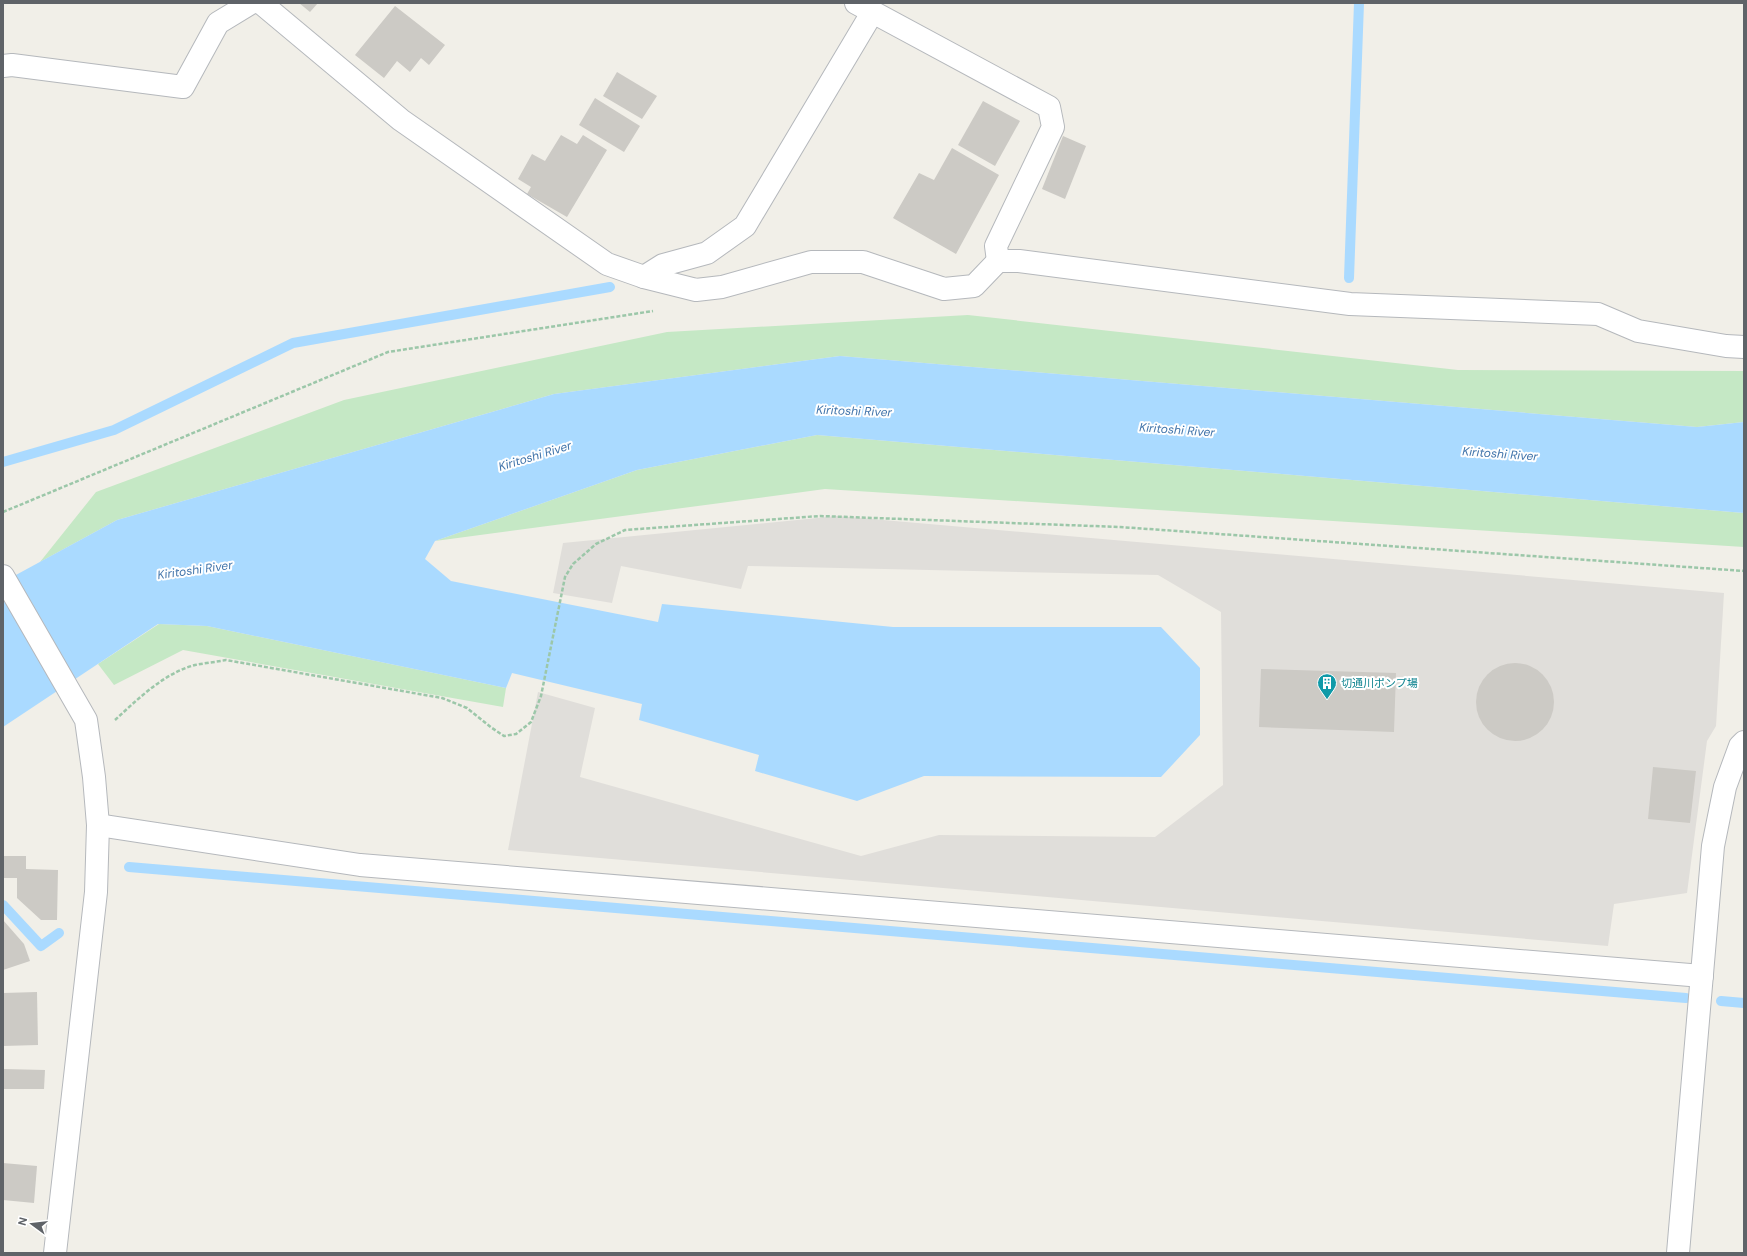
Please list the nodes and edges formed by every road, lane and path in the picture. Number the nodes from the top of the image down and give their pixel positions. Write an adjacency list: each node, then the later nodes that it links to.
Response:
1 (251, 3): 4 (street)
2 (261, 3): 6 (street)
3 (864, 8): 5 (street); 6 (street)
4 (3, 66)
5 (998, 261): 7 (street); 8 (street)
6 (644, 277): 7 (street)
7 (696, 290): 9 (path)
8 (1744, 347)
9 (3, 512)
10 (1744, 571): 13 (path)
11 (3, 576): 13 (street)
12 (1744, 742): 14 (street)
13 (90, 744): 15 (street)
14 (1734, 783): 16 (street)
15 (98, 825): 16 (street); 17 (street)
16 (1702, 976): 18 (street)
17 (55, 1253)
18 (1678, 1253)

